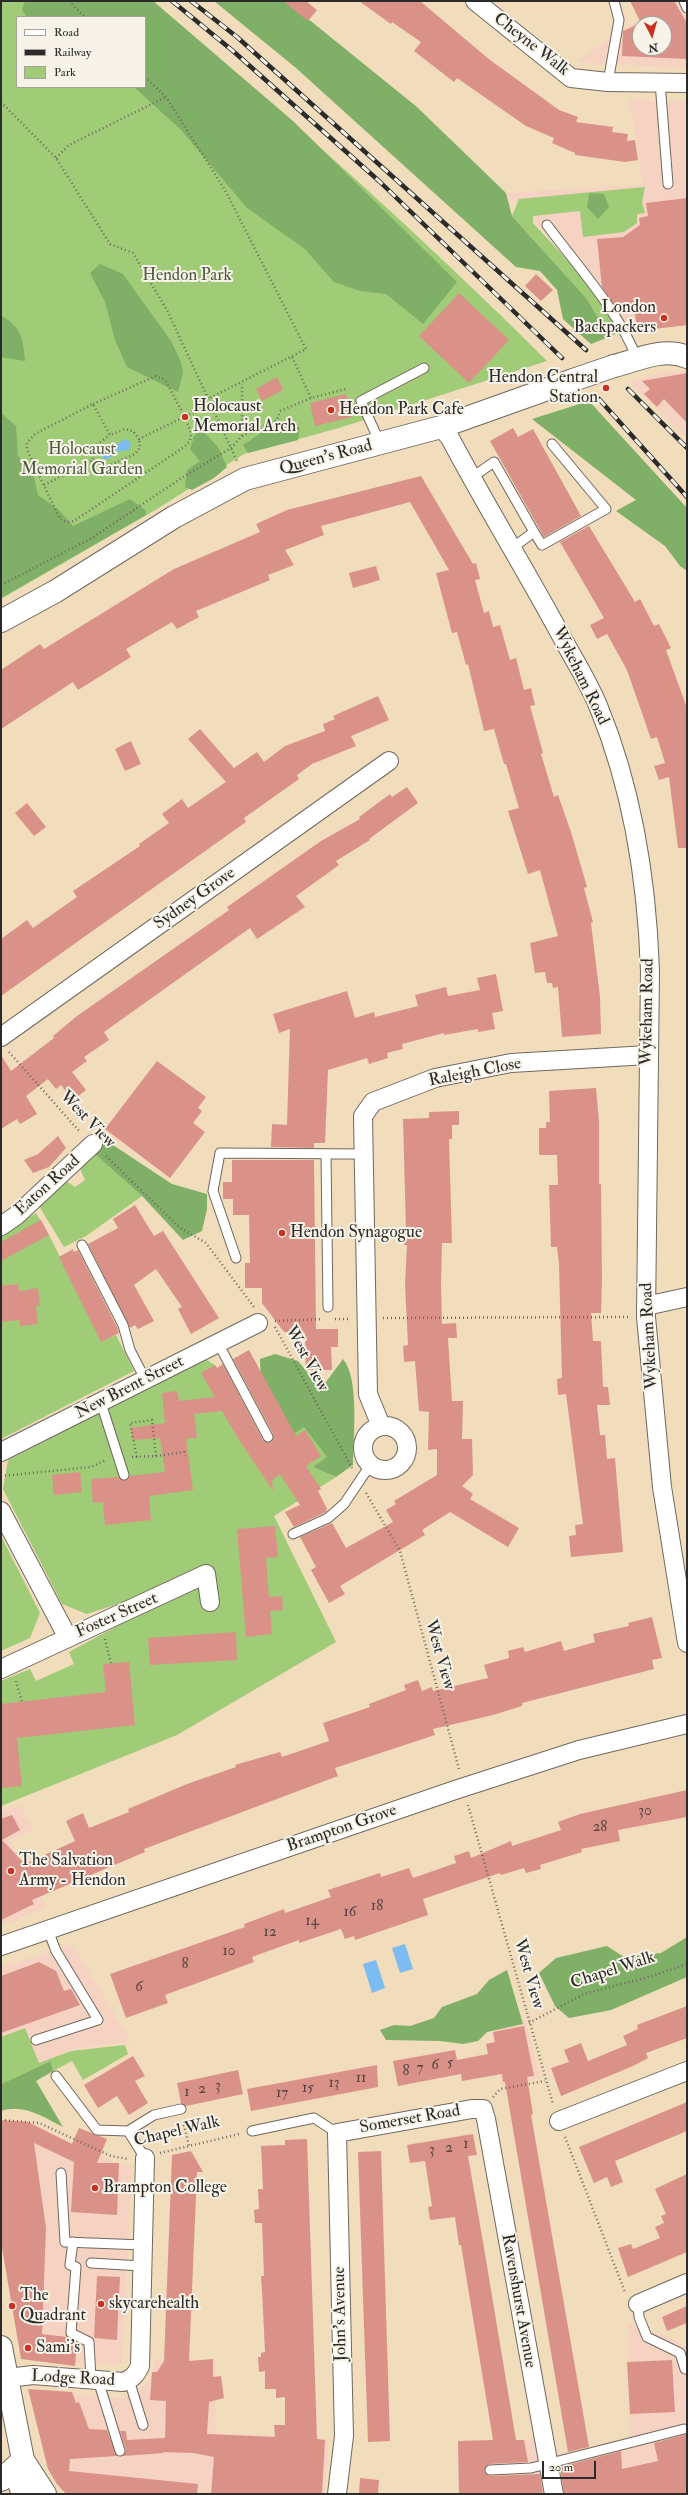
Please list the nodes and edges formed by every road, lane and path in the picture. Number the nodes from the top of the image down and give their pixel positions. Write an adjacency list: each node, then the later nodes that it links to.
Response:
1 (69, 1): 6 (path)
2 (475, 1): 8 (street, Cheyne Walk)
3 (614, 1): 8 (lane)
4 (684, 1): 5 (lane)
5 (687, 8)
6 (84, 16)
7 (146, 78): 11 (path)
8 (608, 82): 9 (street, Cheyne Walk)
9 (660, 82): 10 (street, Cheyne Walk); 14 (lane)
10 (687, 83)
11 (166, 97): 13 (path); 17 (path)
12 (1, 102): 13 (path)
13 (56, 158): 23 (path)
14 (668, 184)
15 (546, 225): 18 (lane)
16 (683, 351): 18 (main road, Queen's Road)
17 (292, 357): 20 (path); 22 (path)
18 (637, 360): 27 (main road, Queen's Road, bridge)
19 (424, 368): 31 (lane)
20 (242, 384): 23 (path); 29 (path)
21 (346, 389): 22 (path)
22 (311, 398): 29 (path)
23 (208, 399): 25 (path)
24 (93, 404): 26 (path); 28 (path); 37 (path)
25 (211, 404): 26 (path); 33 (path)
26 (185, 417): 30 (path); 37 (path)
27 (441, 427): 31 (main road, Queen's Road); 36 (street, Wykeham Road)
28 (110, 435): 30 (path); 34 (path)
29 (242, 436): 33 (path)
30 (139, 439): 34 (path)
31 (380, 444): 41 (main road, Queen's Road)
32 (552, 444): 38 (lane)
33 (231, 448): 35 (path); 40 (path)
34 (94, 460): 37 (path)
35 (238, 464)
36 (471, 478): 38 (lane); 39 (street, Wykeham Road)
37 (44, 485)
38 (534, 532): 39 (lane)
39 (512, 548): 44 (street, Wykeham Road)
40 (1, 585)
41 (1, 621)
42 (389, 761): 43 (street, Sydney Grove)
43 (4, 1042): 45 (path, West View)
44 (648, 1055): 47 (street, Raleigh Close); 53 (street, Wykeham Road)
45 (93, 1144): 48 (street, Eaton Road); 54 (path, West View)
46 (326, 1154): 47 (lane); 50 (lane); 52 (lane)
47 (363, 1154): 55 (street, Raleigh Close)
48 (1, 1226)
49 (82, 1245): 57 (lane)
50 (236, 1258)
51 (687, 1296): 53 (street)
52 (328, 1307)
53 (646, 1311): 55 (path); 75 (street, Wykeham Road)
54 (261, 1318): 55 (path); 56 (street, New Brent Street); 69 (path, West View)
55 (367, 1318): 59 (street, Raleigh Close)
56 (218, 1343): 57 (street, New Brent Street); 60 (lane)
57 (146, 1381): 58 (street, New Brent Street)
58 (101, 1403): 61 (street, New Brent Street); 62 (lane)
59 (381, 1426): 66 (street); 66 (street)
60 (268, 1437)
61 (1, 1452)
62 (117, 1454): 65 (path); 67 (lane); 68 (path)
63 (156, 1456): 64 (path); 65 (path); 65 (path)
64 (185, 1456)
65 (137, 1458)
66 (371, 1464): 69 (lane)
67 (124, 1475)
68 (1, 1476)
69 (359, 1482): 71 (lane); 79 (path, West View)
70 (1, 1511): 74 (street)
71 (293, 1534)
72 (210, 1602): 73 (street, Foster Street)
73 (98, 1624): 74 (street, Foster Street); 76 (path)
74 (68, 1638): 77 (street, Foster Street)
75 (687, 1643)
76 (112, 1663)
77 (1, 1669)
78 (687, 1724): 79 (street, Brampton Grove)
79 (455, 1790): 80 (street, Brampton Grove); 83 (path, West View)
80 (48, 1930): 81 (street, Brampton Grove); 84 (lane)
81 (1, 1946)
82 (687, 1964): 83 (path, Chapel Walk)
83 (529, 2022): 87 (path, West View)
84 (36, 2040)
85 (687, 2071): 91 (street)
86 (56, 2076): 92 (lane)
87 (545, 2081): 89 (path); 91 (path, West View)
88 (181, 2109): 92 (lane); 95 (path)
89 (483, 2109): 94 (street, Somerset Road); 113 (street, Ravenshurst Avenue)
90 (1, 2120): 96 (path, Chapel Walk)
91 (559, 2121): 103 (path, West View)
92 (128, 2131): 96 (lane)
93 (252, 2131): 94 (lane); 95 (path, Chapel Walk)
94 (338, 2133): 118 (street, John's Avenue)
95 (189, 2146): 96 (path, Chapel Walk)
96 (145, 2158): 99 (street, Lodge Road)
97 (61, 2172): 98 (lane)
98 (73, 2242): 99 (lane); 107 (lane)
99 (142, 2245): 101 (street, Lodge Road)
100 (91, 2263): 101 (lane)
101 (142, 2266): 108 (street, Lodge Road)
102 (687, 2283): 103 (street)
103 (638, 2310): 105 (lane)
104 (1, 2347): 106 (main road)
105 (685, 2369)
106 (8, 2378): 107 (street, Lodge Road); 112 (main road)
107 (94, 2380): 108 (street, Lodge Road); 111 (lane)
108 (129, 2380): 109 (lane)
109 (143, 2425)
110 (684, 2429): 113 (lane)
111 (120, 2451)
112 (23, 2460): 115 (main road); 116 (main road); 117 (main road)
113 (548, 2463): 114 (lane); 119 (street, Ravenshurst Avenue)
114 (490, 2470)
115 (1, 2480)
116 (23, 2494)
117 (45, 2494)
118 (337, 2494)
119 (554, 2494)

